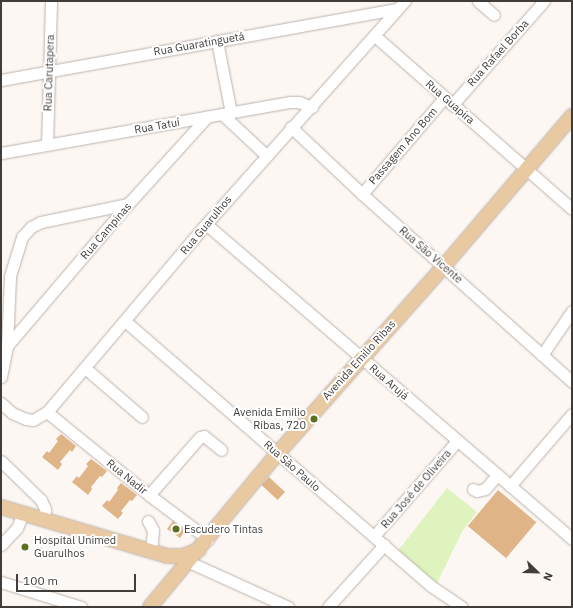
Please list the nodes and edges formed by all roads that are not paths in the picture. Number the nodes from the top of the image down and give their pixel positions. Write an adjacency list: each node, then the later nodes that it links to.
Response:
1 (51, 1): 8 (street, Rua Carutapera)
2 (478, 1): 5 (street)
3 (544, 1): 10 (street, Rua Rafael Borba)
4 (401, 5): 6 (street, Rua Guarulhos); 7 (street, Rua Guaratinguetá)
5 (494, 15)
6 (375, 36): 10 (street, Rua Guapira); 11 (street, Rua Guarulhos)
7 (217, 41): 8 (street, Rua Guaratinguetá); 12 (street)
8 (48, 71): 9 (street, Rua Guaratinguetá); 16 (street, Rua Carutapera)
9 (1, 80)
10 (448, 101): 19 (street, Rua Guapira); 20 (street, Passagem Ano Bom)
11 (312, 107): 12 (street, Rua Tatuí); 15 (street, Rua Guarulhos)
12 (226, 114): 14 (street, Rua Tatuí); 18 (street)
13 (572, 116): 19 (main road, Avenida Emilio Ribas)
14 (207, 117): 16 (street, Rua Tatuí); 21 (street, Rua Campinas)
15 (291, 127): 18 (street, Rua Guarulhos); 20 (street, Rua São Vicente)
16 (47, 145): 17 (street, Rua Tatuí)
17 (1, 153)
18 (266, 155): 23 (street, Rua Guarulhos)
19 (526, 168): 22 (street, Rua Guapira); 24 (main road, Avenida Emilio Ribas)
20 (362, 194): 24 (street, Rua São Vicente)
21 (128, 204): 25 (street); 28 (street, Rua Campinas)
22 (572, 210)
23 (206, 224): 27 (street, Rua Guarulhos); 30 (street, Rua Arujá)
24 (444, 266): 29 (street, Rua São Vicente); 30 (main road, Avenida Emilio Ribas)
25 (5, 275): 28 (street)
26 (572, 311): 29 (street)
27 (125, 322): 31 (street, Rua Guarulhos); 40 (street, Rua São Paulo)
28 (7, 346): 32 (street)
29 (542, 355): 33 (street, Rua São Vicente)
30 (361, 358): 38 (street, Rua Arujá); 40 (main road, Avenida Emilio Ribas)
31 (85, 368): 35 (street, Rua Guarulhos); 37 (street)
32 (1, 377)
33 (572, 382)
34 (1, 403): 35 (street, Rua Guarulhos)
35 (47, 412): 45 (street, Rua Nadir)
36 (572, 414): 43 (street)
37 (142, 417)
38 (457, 441): 42 (street, Rua Arujá); 51 (street, Rua José de Oliveira)
39 (221, 450): 45 (street)
40 (278, 453): 51 (street, Rua São Paulo); 52 (main road, Avenida Emilio Ribas)
41 (1, 461): 48 (street)
42 (497, 475): 43 (street, Rua Arujá); 44 (street)
43 (510, 486): 50 (street, Rua Arujá)
44 (473, 488)
45 (150, 495): 52 (street, Rua Nadir)
46 (1, 507): 47 (main road)
47 (23, 513): 48 (main road); 53 (street)
48 (44, 519): 55 (main road)
49 (148, 521): 55 (street)
50 (570, 531)
51 (374, 536): 54 (street, Rua São Paulo)
52 (204, 544): 56 (main road); 57 (main road, Avenida Emilio Ribas)
53 (1, 545)
54 (384, 545): 63 (street); 64 (street, Rua São Paulo)
55 (151, 552): 56 (main road)
56 (167, 556): 59 (main road)
57 (188, 562): 59 (main road, Avenida Emilio Ribas); 62 (street)
58 (1, 582): 60 (street)
59 (170, 584): 61 (main road, Avenida Emilio Ribas)
60 (81, 607)
61 (150, 607)
62 (288, 607)
63 (328, 607)
64 (462, 607)

